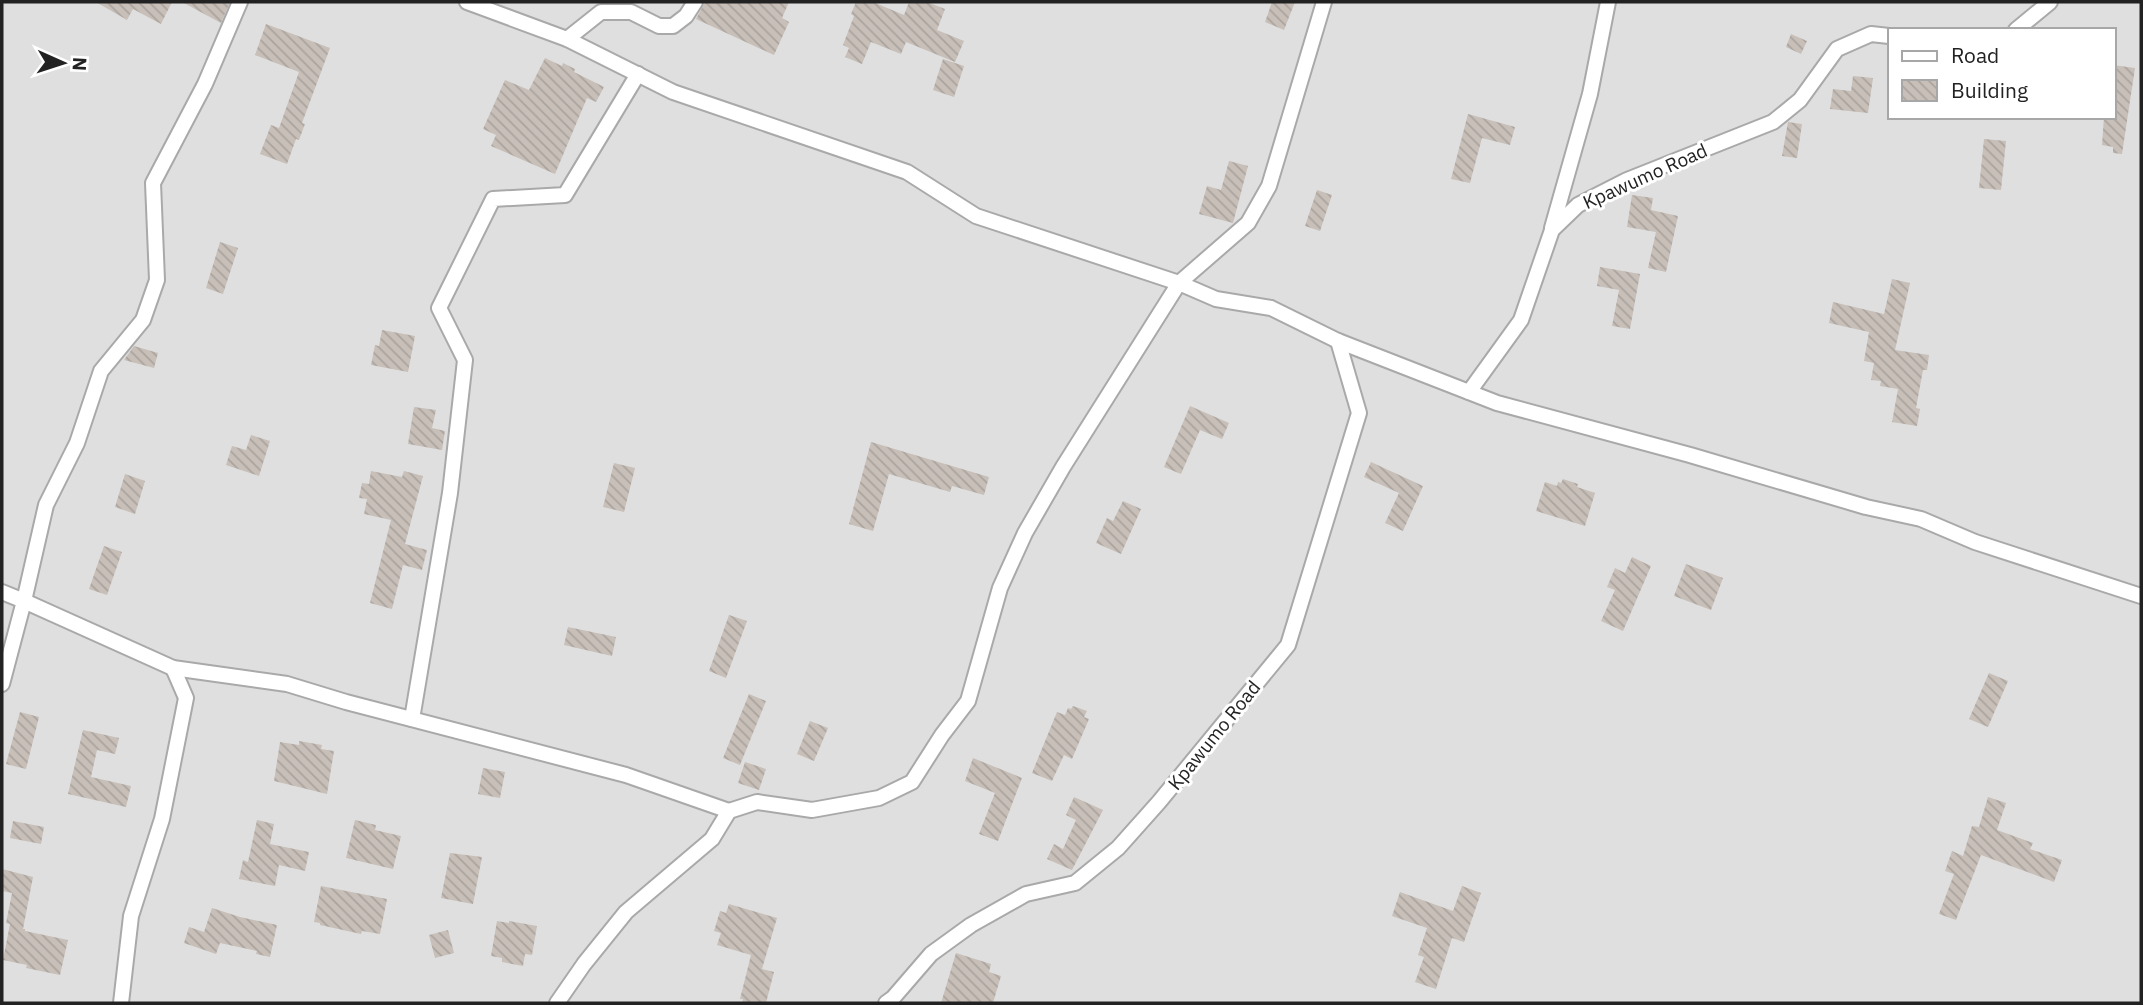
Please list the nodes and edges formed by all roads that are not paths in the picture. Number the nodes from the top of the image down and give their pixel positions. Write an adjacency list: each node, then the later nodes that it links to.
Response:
1 (240, 2): 17 (street)
2 (467, 2): 9 (street)
3 (695, 2): 9 (street)
4 (1324, 2): 12 (street)
5 (1608, 2): 11 (street)
6 (2050, 2): 7 (street)
7 (2018, 28)
8 (1888, 36): 11 (street, Kpawumo Road)
9 (567, 38): 10 (street)
10 (638, 74): 12 (street); 20 (street)
11 (1552, 230): 14 (street, Kpawumo Road)
12 (1179, 283): 13 (street); 21 (street)
13 (1338, 341): 14 (street); 24 (street, Kpawumo Road)
14 (1469, 392): 16 (street)
15 (2, 592): 17 (street)
16 (2141, 596)
17 (24, 601): 18 (street); 19 (street)
18 (173, 668): 20 (street); 22 (street)
19 (2, 684)
20 (412, 719): 21 (street)
21 (729, 811): 23 (street)
22 (121, 1003)
23 (557, 1003)
24 (886, 1003)

